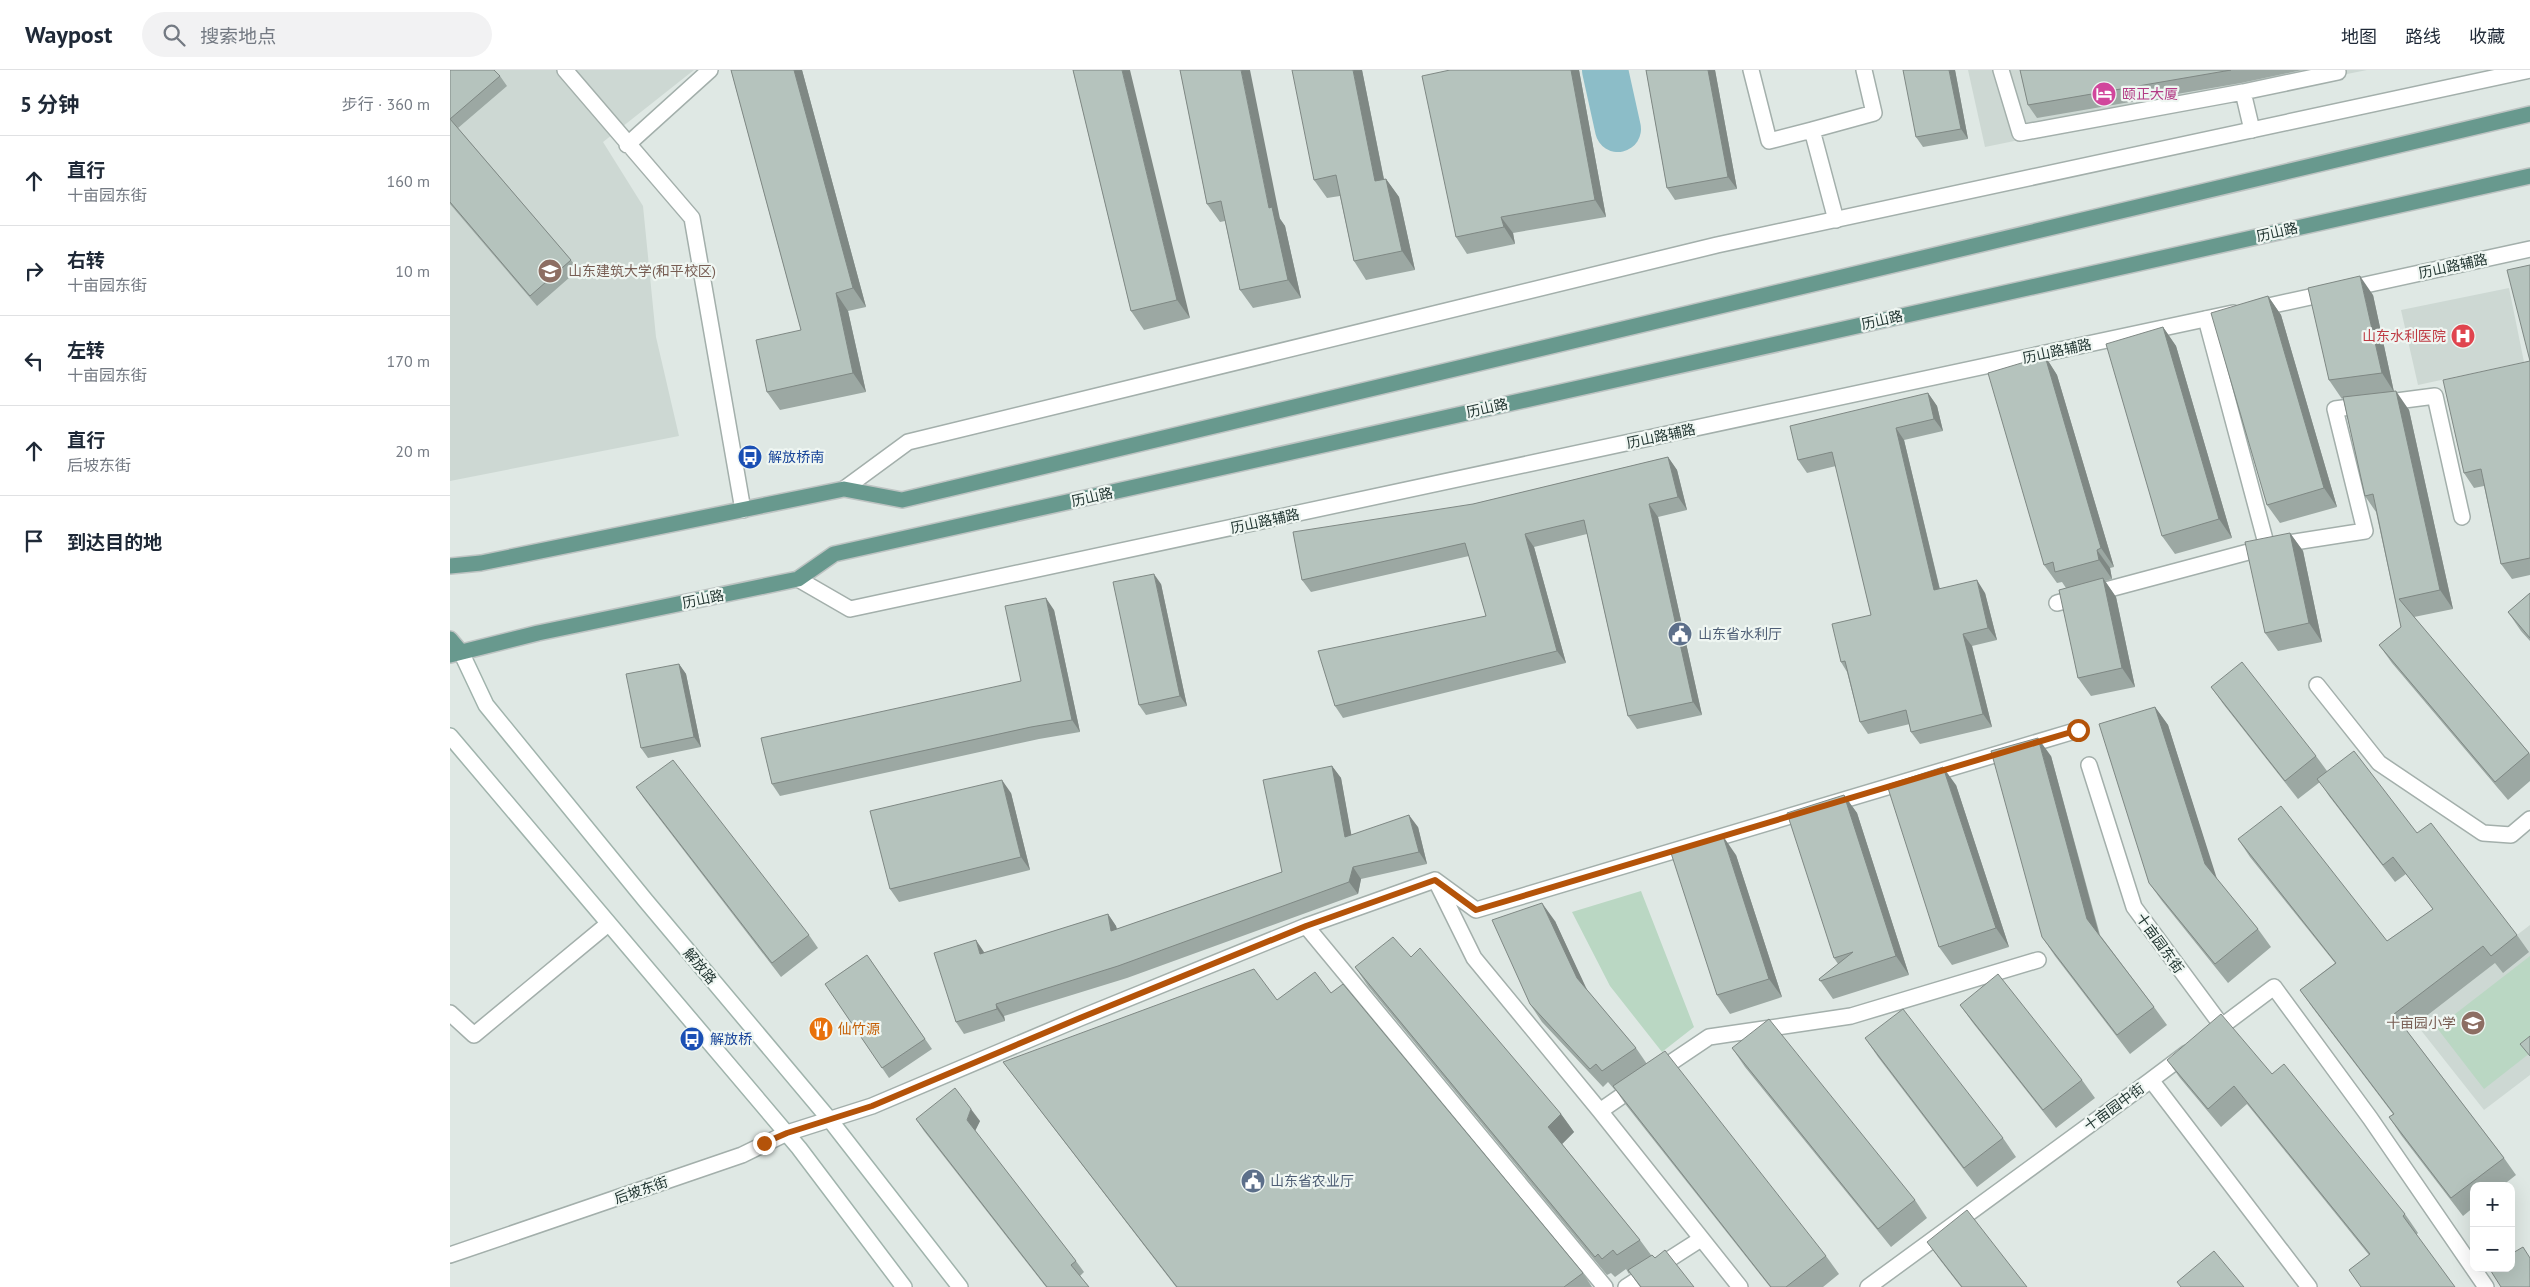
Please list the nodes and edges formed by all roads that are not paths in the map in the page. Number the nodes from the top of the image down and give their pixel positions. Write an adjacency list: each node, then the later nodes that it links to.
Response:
1 (564, 70): 12 (street)
2 (710, 70): 12 (street)
3 (1752, 70): 10 (street)
4 (1864, 70): 10 (street)
5 (2001, 70): 8 (street)
6 (2530, 70): 11 (street)
7 (2338, 72): 8 (street)
8 (2243, 92): 11 (street)
9 (2530, 114): 17 (main road)
10 (1812, 130): 14 (street)
11 (2252, 130): 14 (street)
12 (627, 145): 18 (street)
13 (2530, 176): 22 (main road, 历山路)
14 (1836, 220): 17 (street)
15 (2530, 249): 16 (street, 历山路辅路)
16 (2206, 319): 20 (street); 22 (street, 历山路辅路)
17 (844, 489): 18 (main road)
18 (743, 510): 21 (main road)
19 (2462, 517): 20 (street)
20 (2267, 547): 23 (street)
21 (450, 566)
22 (798, 579): 25 (main road, 历山路)
23 (2057, 604)
24 (450, 639): 25 (main road, 解放路)
25 (456, 653): 39 (street, 解放路)
26 (2317, 685): 30 (street)
27 (2078, 730): 31 (street)
28 (450, 736): 32 (street)
29 (2089, 765): 36 (street, 十亩园东街)
30 (2530, 819)
31 (1435, 880): 33 (street); 38 (street)
32 (608, 924): 35 (street); 40 (street)
33 (1306, 926): 39 (street); 45 (street)
34 (2038, 960): 38 (street)
35 (450, 1013)
36 (2222, 1026): 37 (street); 50 (street)
37 (2151, 1080): 48 (street, 十亩园中街); 49 (street, 十亩园中街)
38 (1600, 1111): 41 (street)
39 (830, 1120): 40 (street, 后坡东街); 44 (street, 解放路)
40 (787, 1133): 42 (street, 后坡东街); 43 (street)
41 (1701, 1239): 46 (street); 47 (street)
42 (450, 1255)
43 (904, 1287)
44 (960, 1287)
45 (1606, 1287)
46 (1626, 1287)
47 (1740, 1287)
48 (1868, 1287)
49 (2309, 1287)
50 (2486, 1287)

